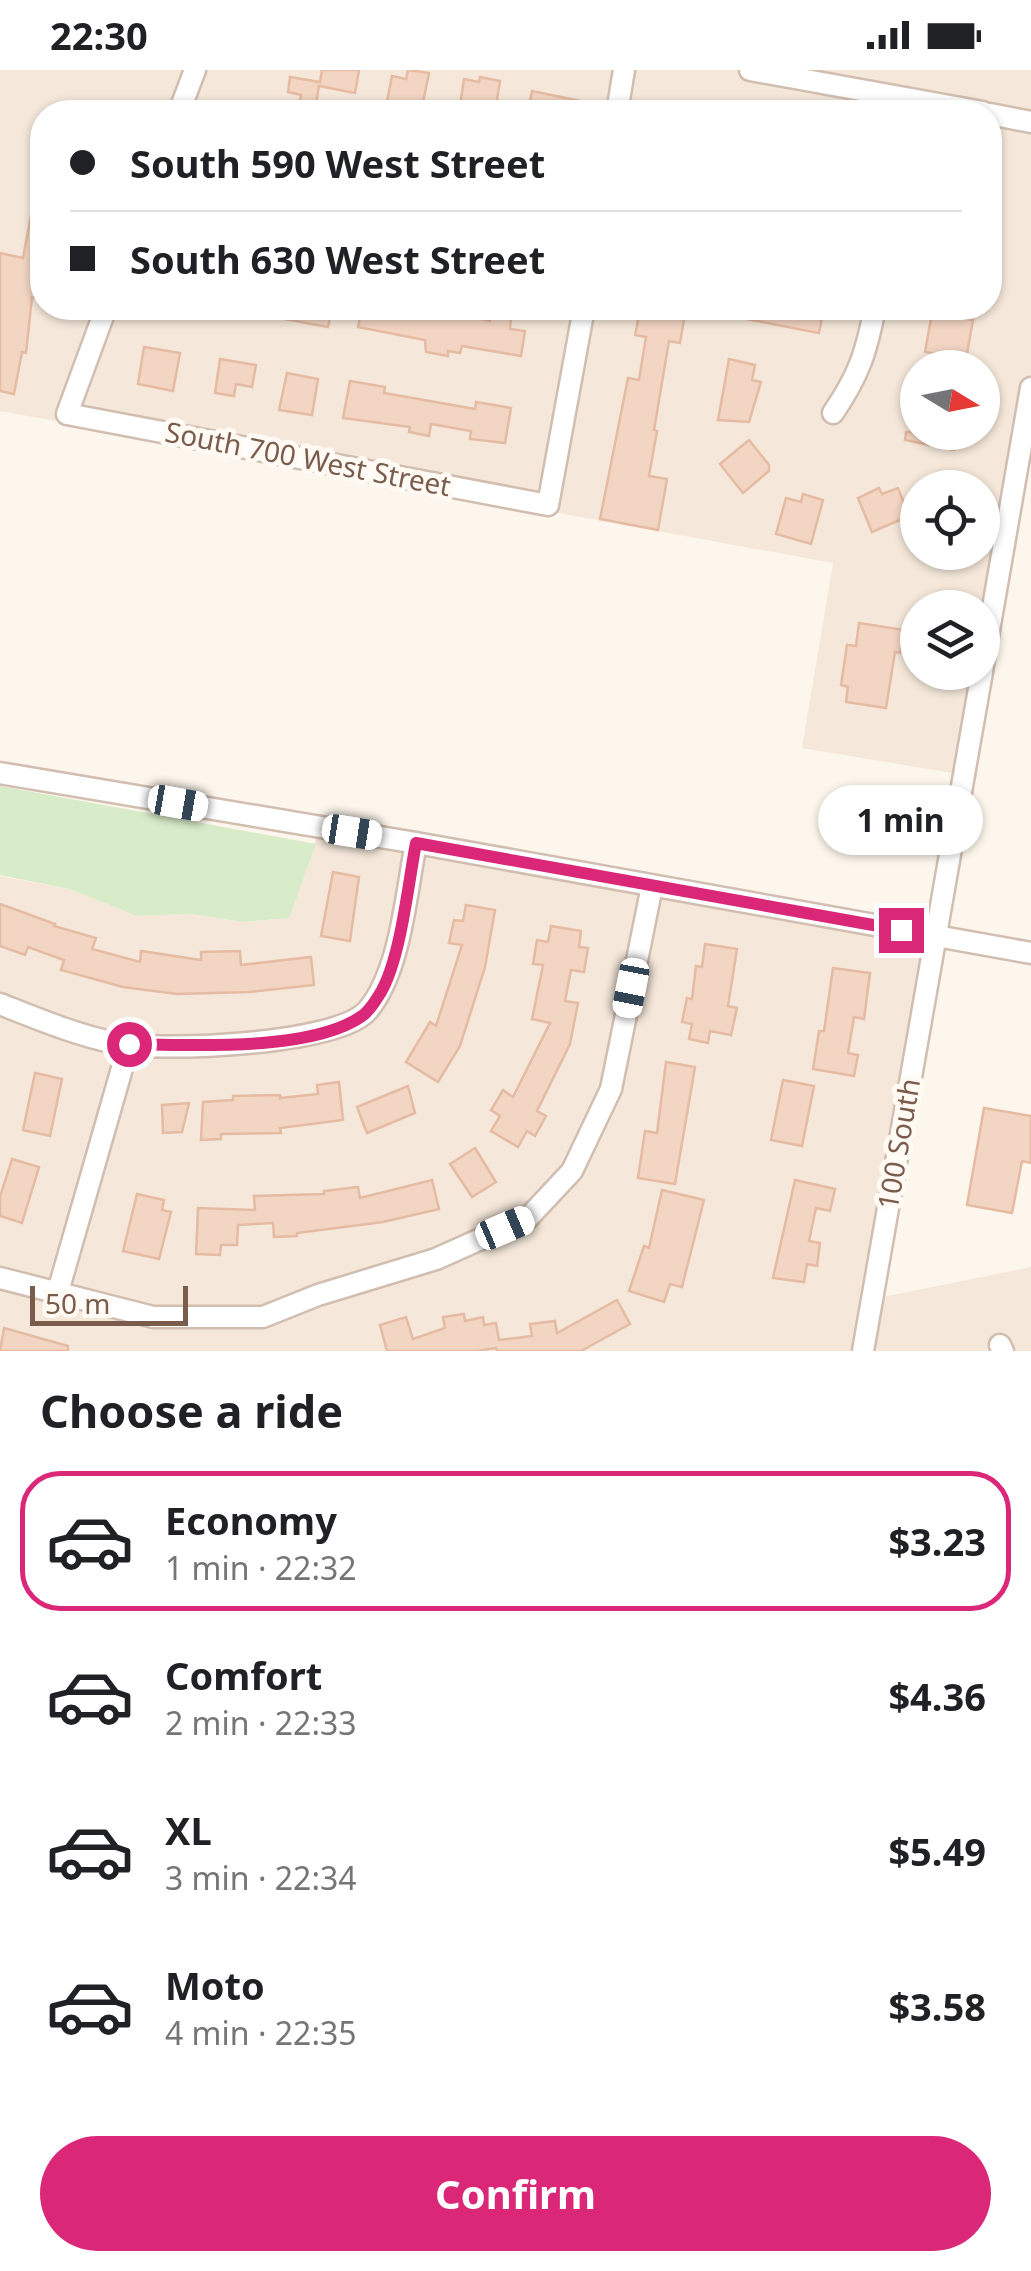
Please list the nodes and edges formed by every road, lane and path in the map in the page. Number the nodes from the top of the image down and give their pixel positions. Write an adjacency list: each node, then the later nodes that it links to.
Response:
1 (194, 70): 4 (street)
2 (624, 70): 5 (street)
3 (761, 71): 6 (street)
4 (183, 100)
5 (619, 100)
6 (885, 100)
7 (1002, 116): 8 (street)
8 (1031, 122)
9 (102, 320): 10 (street, South 700 West Street)
10 (582, 320)
11 (872, 320): 13 (street)
12 (1031, 388): 14 (street, 100 South)
13 (833, 413)
14 (996, 590)
15 (979, 690): 19 (street, 100 South)
16 (0, 773): 17 (street)
17 (416, 843): 18 (street); 22 (street)
18 (652, 886): 19 (street); 24 (street)
19 (936, 937): 20 (street); 25 (street, 100 South)
20 (1031, 953)
21 (0, 1004): 22 (street)
22 (129, 1044): 24 (street)
23 (0, 1278): 24 (street)
24 (57, 1295)
25 (863, 1351)

